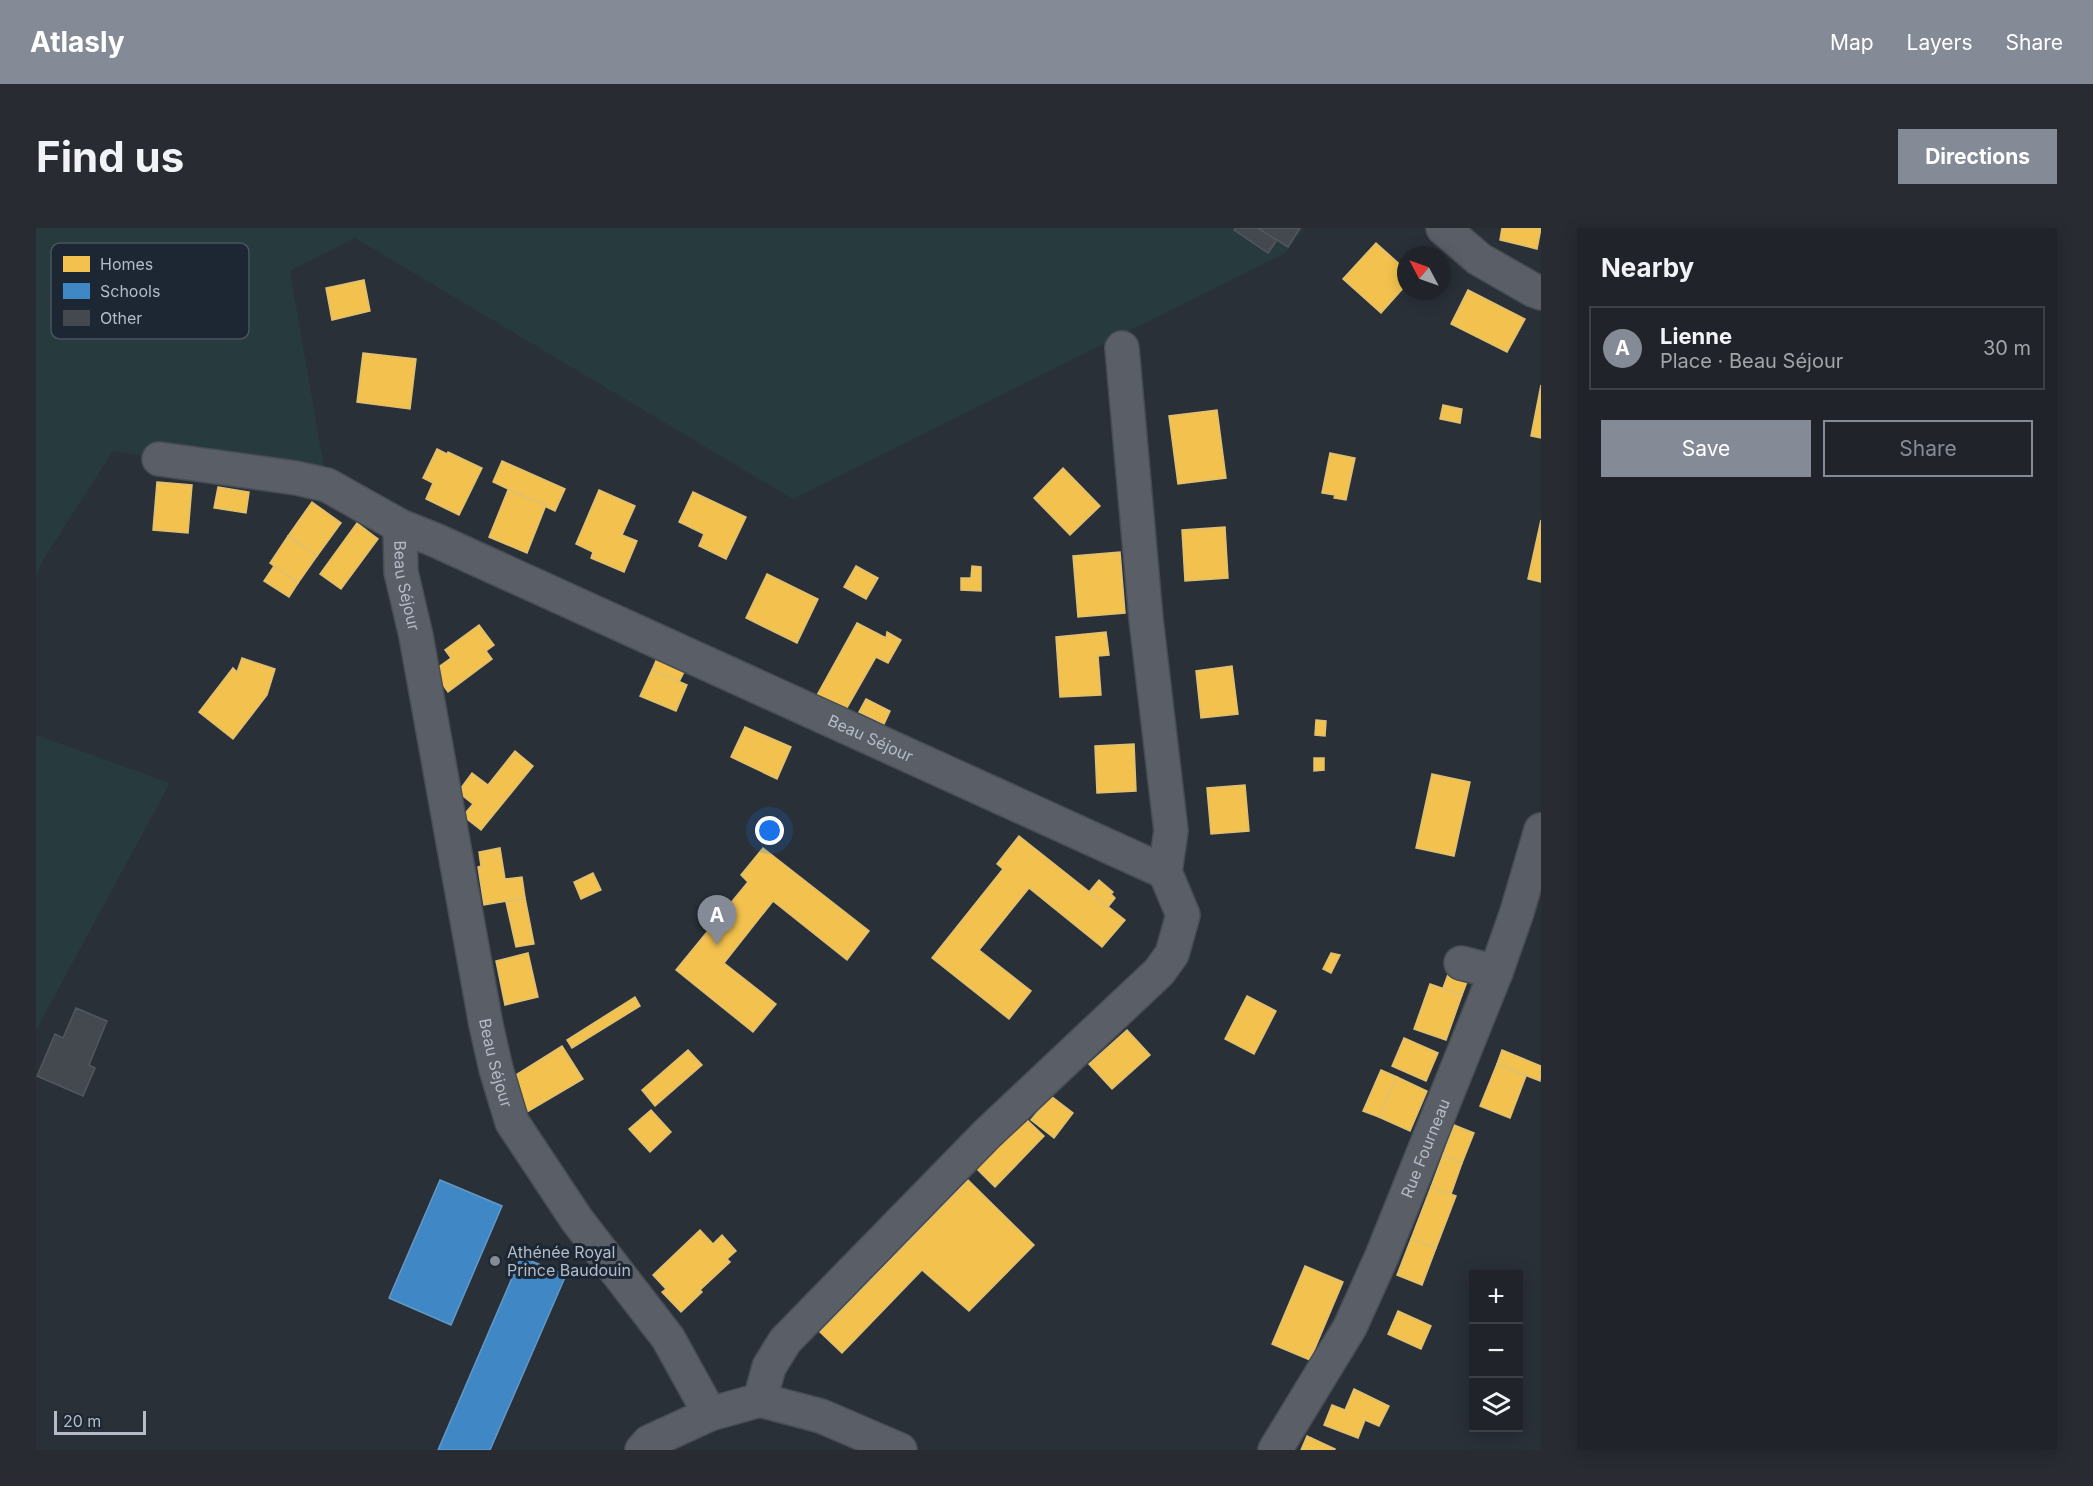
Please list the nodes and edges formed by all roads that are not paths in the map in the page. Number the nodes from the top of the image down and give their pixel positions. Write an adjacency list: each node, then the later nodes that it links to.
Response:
1 (1443, 228): 2 (street)
2 (1541, 293)
3 (1122, 348): 7 (street)
4 (159, 459): 5 (street)
5 (400, 526): 7 (street, Beau Séjour); 11 (street, Beau Séjour)
6 (1541, 830): 9 (street, Rue Fourneau)
7 (1165, 872): 10 (street)
8 (1461, 963): 9 (street)
9 (1496, 972): 14 (street, Rue Fourneau)
10 (760, 1400): 11 (street); 13 (street)
11 (710, 1414): 12 (street)
12 (642, 1450)
13 (900, 1450)
14 (1275, 1450)

